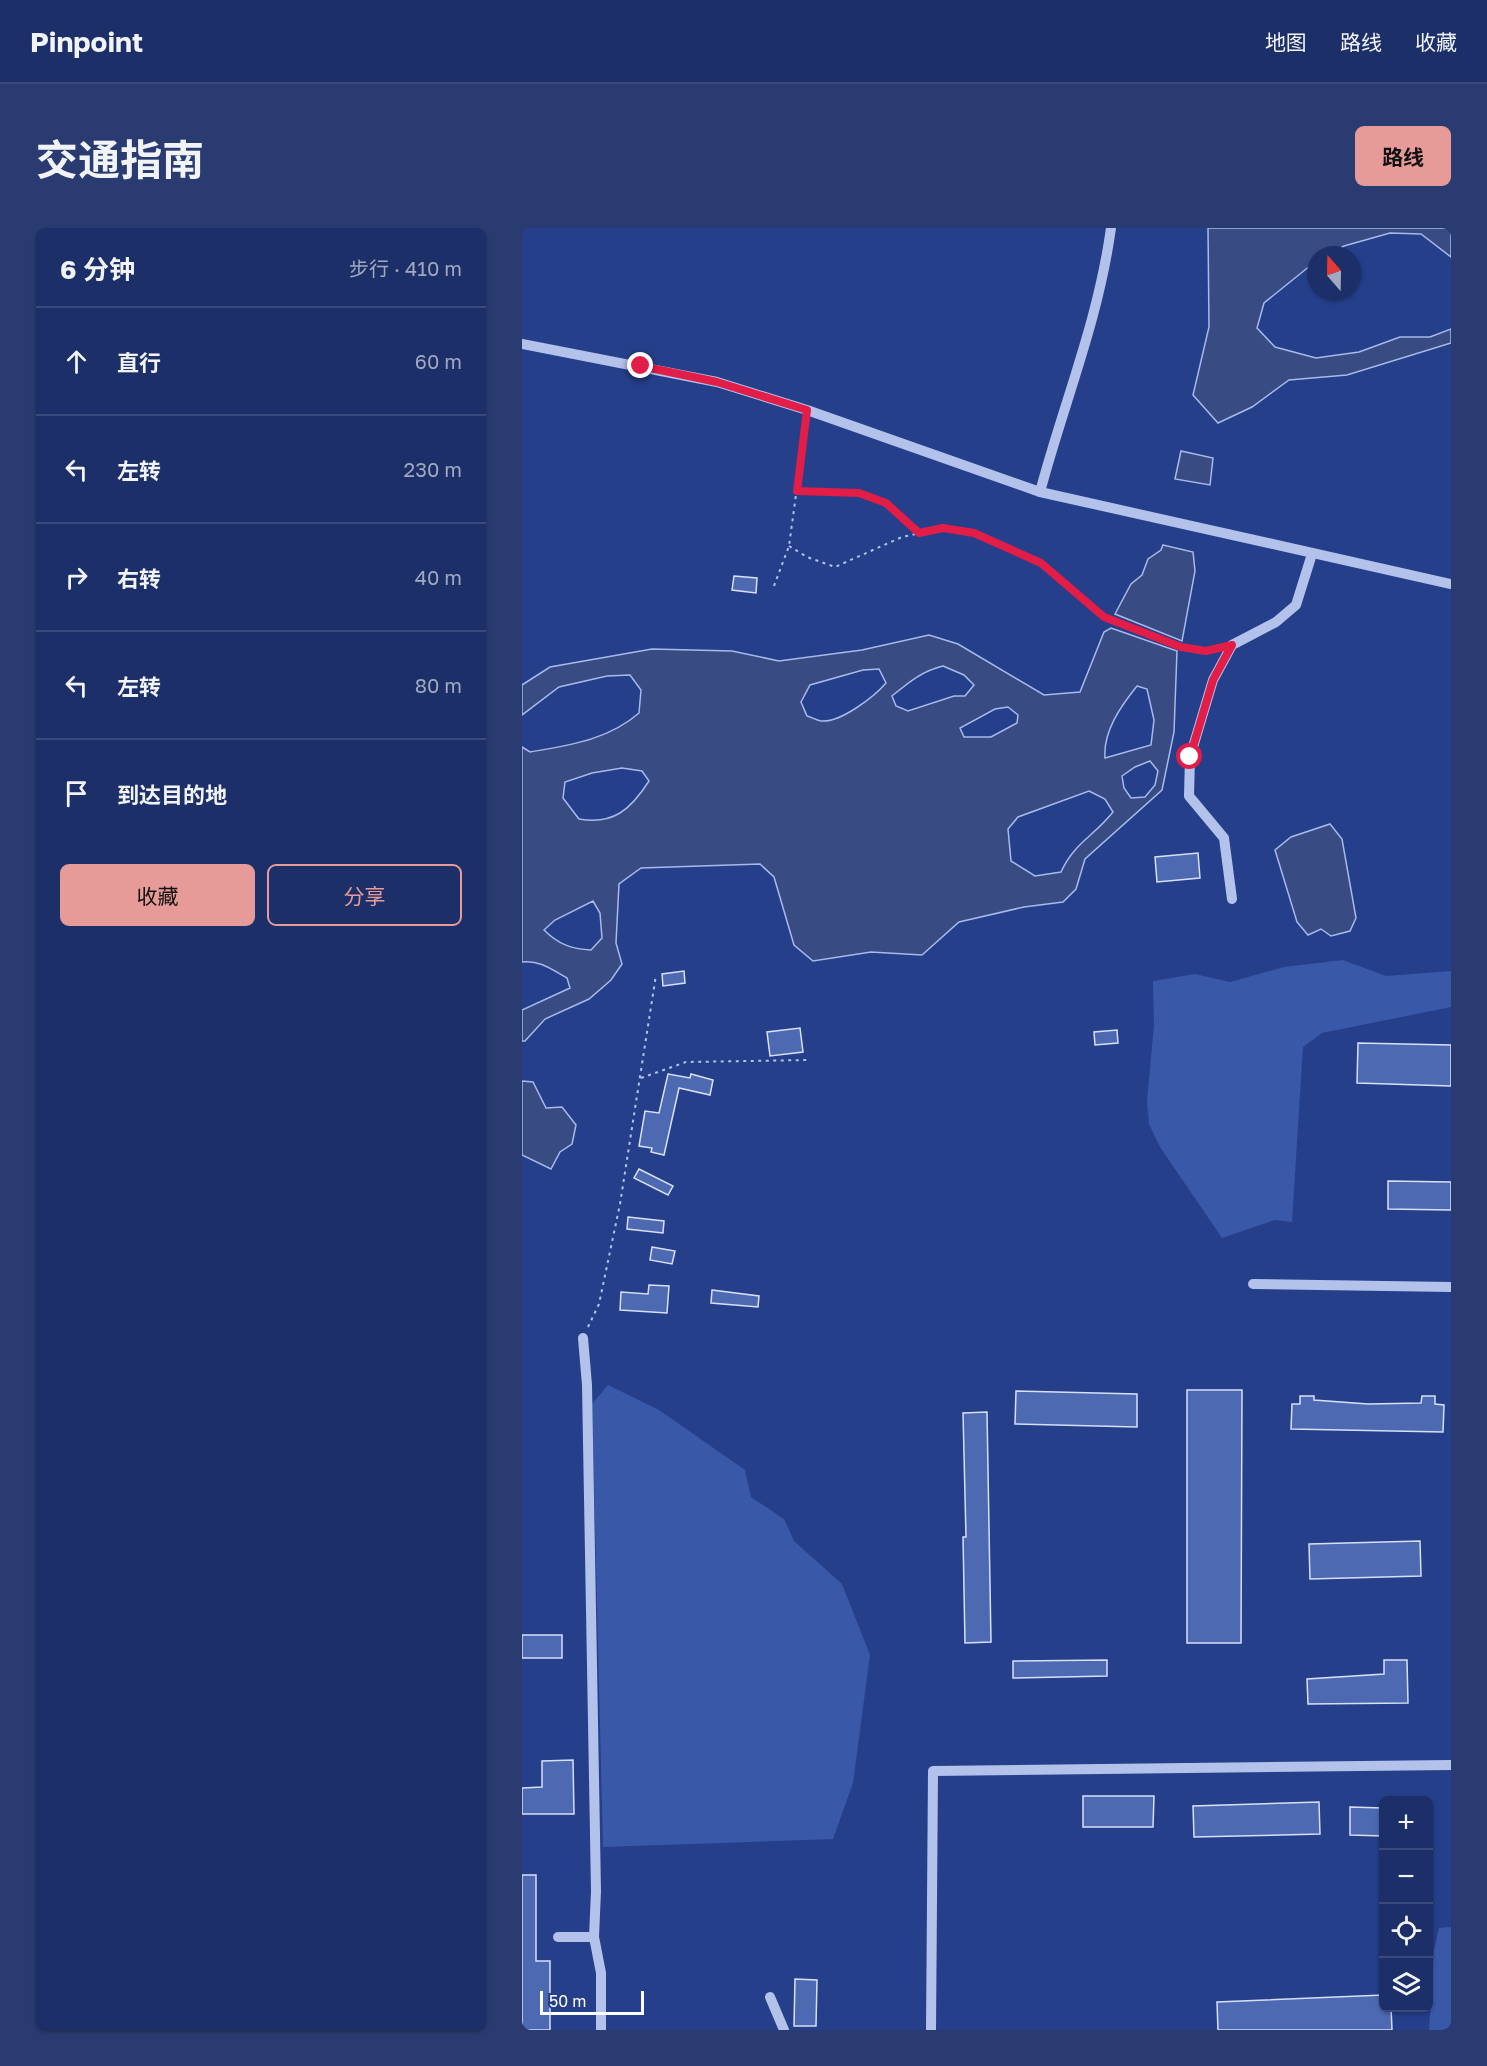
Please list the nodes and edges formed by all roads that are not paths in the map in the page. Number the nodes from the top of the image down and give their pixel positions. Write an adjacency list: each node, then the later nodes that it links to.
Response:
1 (1110, 228): 3 (street)
2 (522, 344): 3 (street)
3 (1040, 492): 4 (street)
4 (1312, 554): 5 (street); 6 (street)
5 (1451, 584)
6 (1232, 899)
7 (1253, 1284): 8 (street)
8 (1451, 1287)
9 (583, 1338): 12 (street)
10 (1451, 1765): 16 (street)
11 (558, 1937): 12 (street)
12 (594, 1937): 14 (street)
13 (770, 1997): 15 (street)
14 (601, 2030)
15 (784, 2030)
16 (931, 2030)

